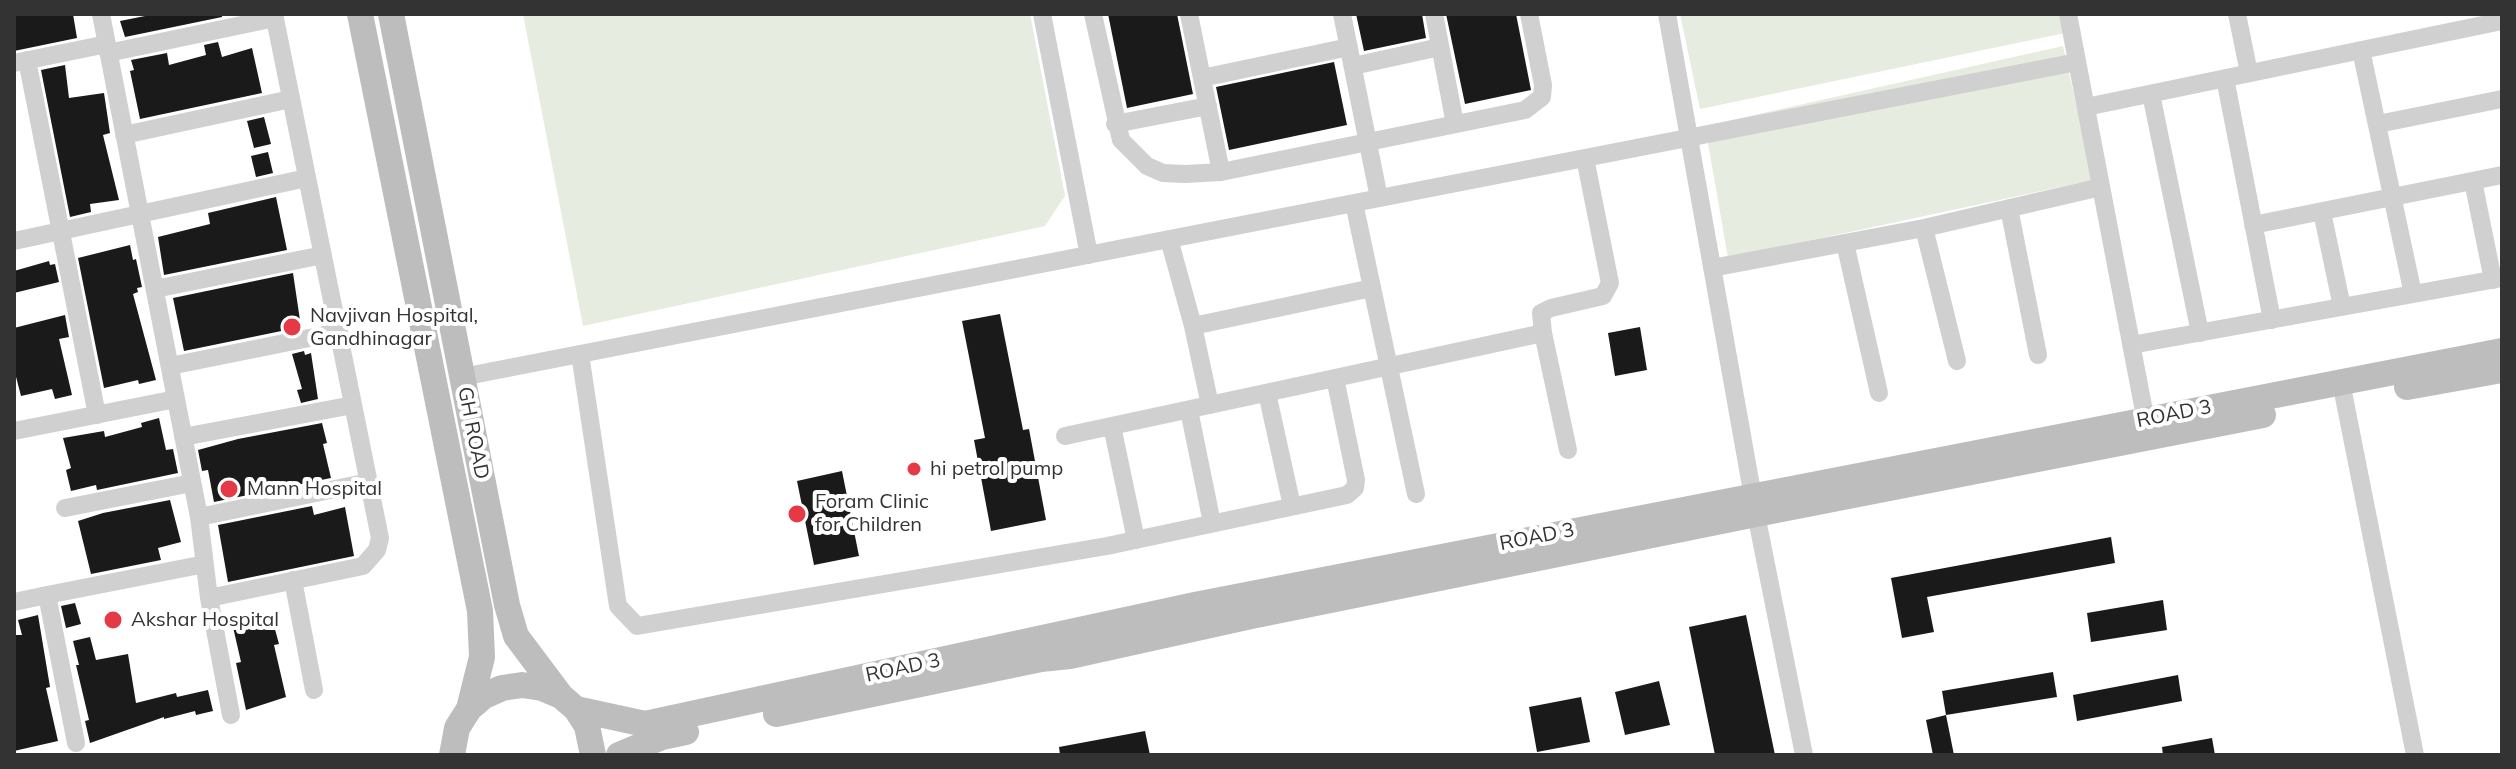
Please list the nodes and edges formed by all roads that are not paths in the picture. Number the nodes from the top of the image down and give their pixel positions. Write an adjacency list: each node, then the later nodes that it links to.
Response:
1 (101, 14): 16 (street)
2 (360, 14): 106 (street, GH ROAD)
3 (391, 14): 74 (street, GH ROAD)
4 (1042, 14): 54 (street)
5 (1093, 14): 29 (street)
6 (1189, 14): 22 (street)
7 (1342, 14): 18 (street)
8 (1434, 14): 15 (street)
9 (1529, 14): 30 (street)
10 (1667, 14): 33 (street)
11 (2068, 14): 20 (street)
12 (2237, 14): 21 (street)
13 (275, 16): 16 (street); 25 (street)
14 (2502, 21): 17 (street)
15 (1440, 47): 18 (street); 30 (street)
16 (107, 48): 19 (street); 32 (street)
17 (2361, 50): 21 (street); 31 (street)
18 (1351, 57): 22 (street); 34 (street)
19 (21, 62): 49 (street)
20 (2077, 62): 28 (street); 33 (street)
21 (2249, 73): 23 (street)
22 (1202, 78): 27 (street)
23 (2225, 78): 24 (street); 47 (street)
24 (2151, 94): 28 (street); 65 (street)
25 (291, 99): 32 (street); 38 (street)
26 (2502, 99): 31 (street)
27 (1208, 106): 29 (street); 36 (street)
28 (2086, 107): 40 (street)
29 (1115, 124): 36 (street)
30 (1455, 124): 34 (street)
31 (2378, 124): 41 (street)
32 (124, 135): 46 (street)
33 (1689, 138): 35 (street); 55 (street)
34 (1369, 142): 36 (street); 42 (street)
35 (1585, 158): 42 (street); 64 (street)
36 (1221, 172)
37 (2502, 175): 39 (street)
38 (307, 178): 46 (street); 53 (street)
39 (2473, 181): 41 (street); 56 (street)
40 (2101, 187): 44 (street); 66 (street)
41 (2392, 197): 45 (street); 59 (street)
42 (1379, 198): 43 (street)
43 (1354, 203): 50 (street); 57 (street)
44 (2009, 208): 48 (street); 69 (street)
45 (2322, 212): 47 (street); 60 (street)
46 (140, 215): 49 (street); 58 (street)
47 (2253, 225): 61 (street)
48 (1924, 228): 52 (street); 70 (street)
49 (61, 231): 51 (street); 83 (street)
50 (1169, 239): 54 (street); 62 (street)
51 (14, 241)
52 (1845, 243): 55 (street); 78 (street)
53 (323, 255): 58 (street); 63 (street)
54 (1089, 255): 68 (street)
55 (1712, 268): 93 (street)
56 (2497, 279): 59 (street)
57 (1372, 288): 62 (street); 72 (street)
58 (155, 289): 71 (street)
59 (2413, 294): 60 (street)
60 (2342, 307): 61 (street)
61 (2272, 320): 65 (street)
62 (1193, 326): 81 (street)
63 (339, 332): 71 (street); 80 (street)
64 (1543, 333): 72 (street); 89 (street)
65 (2200, 333): 66 (street)
66 (2131, 345): 85 (street)
67 (2502, 351): 76 (street, ROAD 3)
68 (580, 354): 74 (street); 98 (street)
69 (2038, 355)
70 (1957, 361)
71 (170, 366): 79 (street)
72 (1389, 367): 75 (street); 92 (street)
73 (2502, 370): 76 (street, ROAD 3)
74 (462, 377): 105 (street, GH ROAD)
75 (1335, 378): 77 (street); 94 (street)
76 (2342, 390): 85 (street, ROAD 3); 113 (street)
77 (1267, 393): 81 (street); 94 (street)
78 (1879, 393)
79 (176, 399): 83 (street); 88 (street)
80 (353, 405): 88 (street); 90 (street)
81 (1210, 405): 82 (street)
82 (1189, 410): 84 (street); 97 (street)
83 (97, 415): 86 (street)
84 (1112, 426): 87 (street); 98 (street)
85 (2147, 429): 93 (street, ROAD 3)
86 (14, 431)
87 (1065, 436)
88 (183, 437): 91 (street)
89 (1568, 450)
90 (369, 482): 96 (street); 100 (street)
91 (192, 483): 95 (street); 96 (street)
92 (1416, 494)
93 (1754, 505): 105 (street, ROAD 3); 111 (street, ROAD 3); 112 (street)
94 (1292, 506): 97 (street)
95 (65, 508)
96 (199, 517): 99 (street)
97 (1212, 523): 98 (street)
98 (1136, 540)
99 (205, 564): 101 (street); 102 (street)
100 (293, 580): 102 (street); 104 (street)
101 (47, 595): 103 (street); 108 (street)
102 (209, 598): 107 (street)
103 (14, 602)
104 (314, 690)
105 (568, 702): 106 (street, ROAD 3); 110 (street, GH ROAD)
106 (469, 709): 109 (street, GH ROAD)
107 (231, 715)
108 (76, 743)
109 (446, 753)
110 (593, 755)
111 (619, 755)
112 (1804, 755)
113 (2415, 755)

